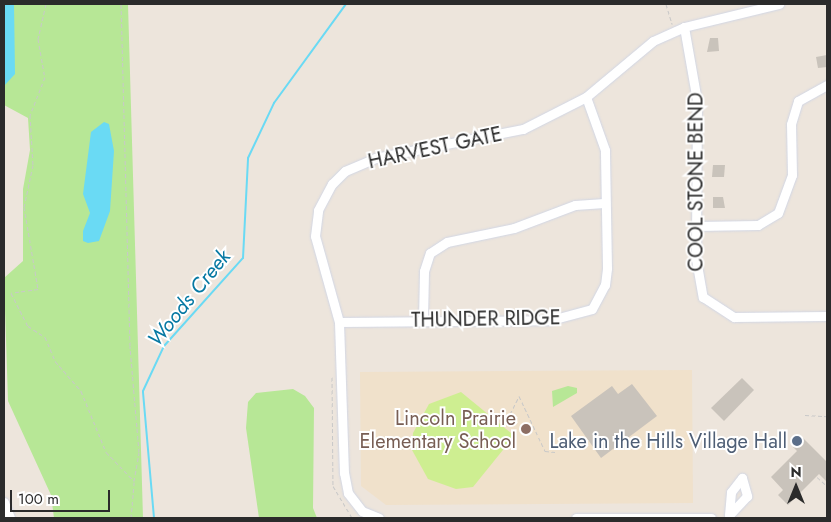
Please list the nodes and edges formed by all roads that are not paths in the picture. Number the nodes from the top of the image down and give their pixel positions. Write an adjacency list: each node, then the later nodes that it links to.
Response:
1 (779, 4): 2 (street, HARVEST GATE)
2 (684, 27): 4 (street, HARVEST GATE); 6 (street, COOL STONE BEND)
3 (827, 85): 6 (street)
4 (586, 97): 5 (street, THUNDER RIDGE); 9 (street, HARVEST GATE)
5 (604, 203): 8 (street); 8 (street, THUNDER RIDGE)
6 (696, 226): 7 (street, COOL STONE BEND)
7 (827, 316)
8 (423, 320): 9 (street, THUNDER RIDGE)
9 (339, 322): 12 (street, HARVEST GATE)
10 (4, 502): 11 (street)
11 (10, 518)
12 (379, 518)
13 (576, 518): 14 (street)
14 (711, 518)

